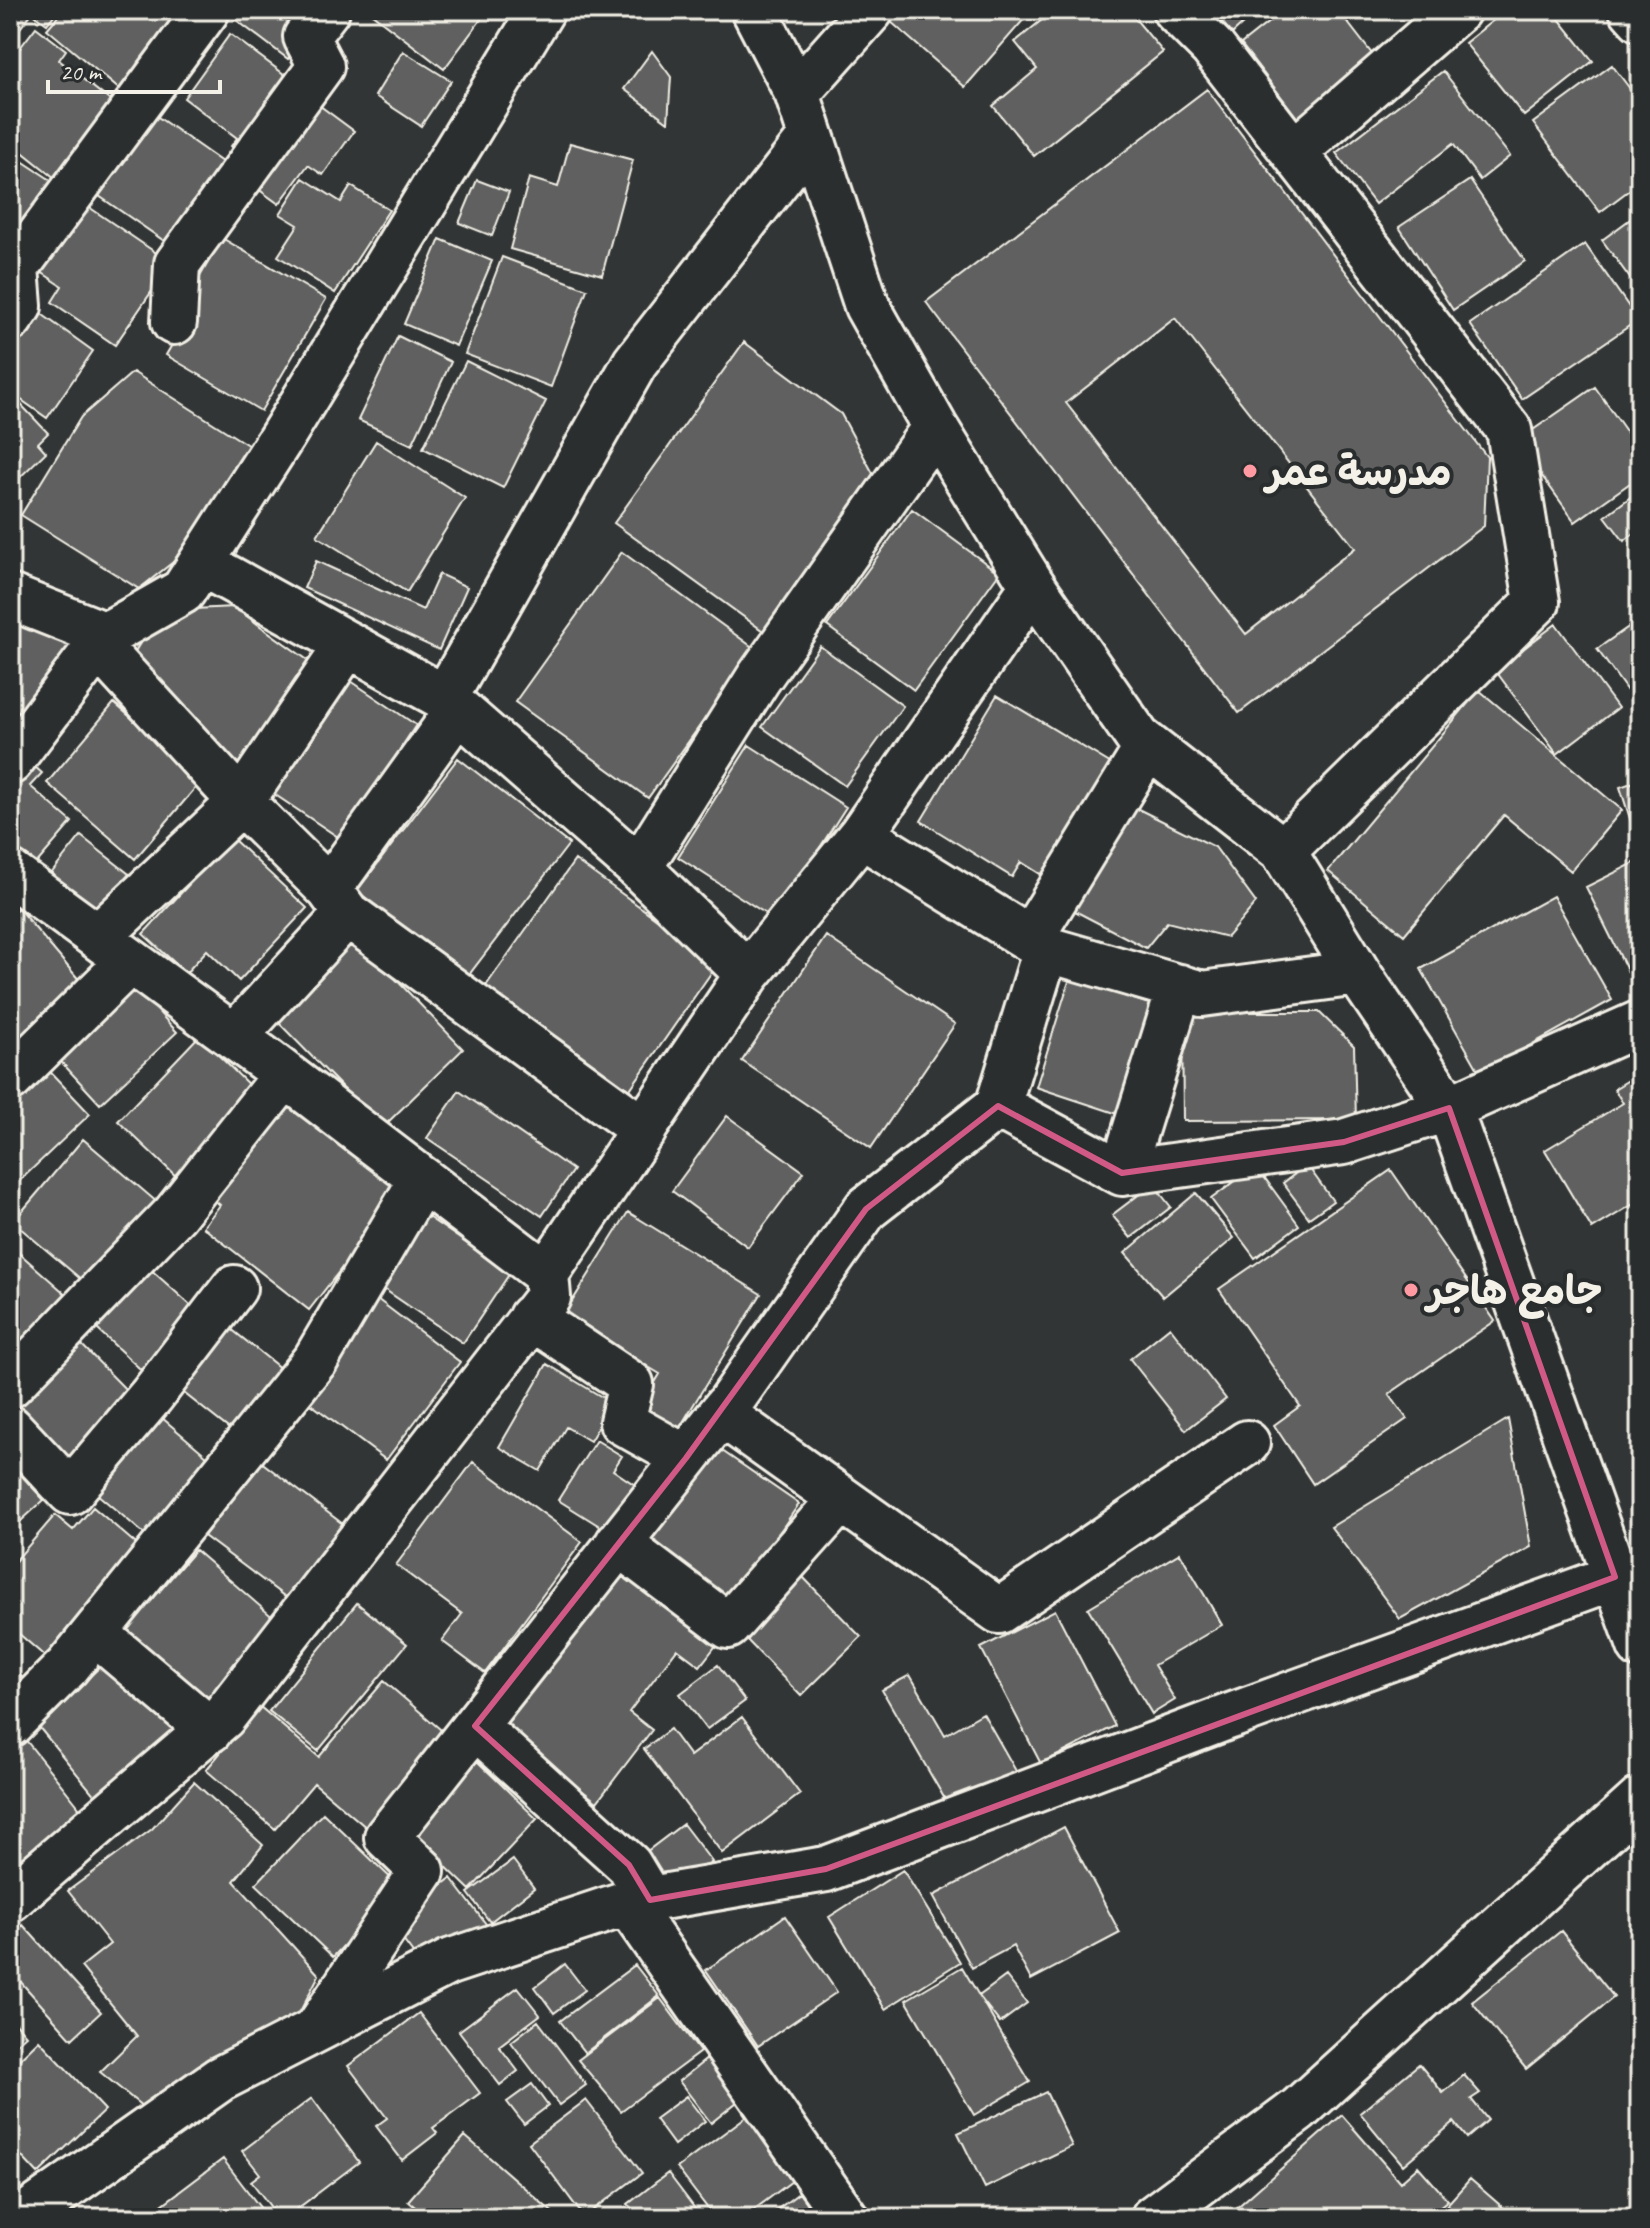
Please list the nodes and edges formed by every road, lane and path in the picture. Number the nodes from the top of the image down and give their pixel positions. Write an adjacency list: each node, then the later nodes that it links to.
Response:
1 (207, 10): 13 (street)
2 (327, 10): 14 (street)
3 (542, 10): 16 (street)
4 (754, 10): 10 (street)
5 (871, 10): 10 (street)
6 (1175, 10): 12 (street)
7 (1458, 10): 12 (street)
8 (1632, 10): 9 (street)
9 (1640, 19)
10 (797, 93): 11 (street)
11 (811, 137): 15 (street); 21 (street)
12 (1294, 152): 26 (street)
13 (10, 319)
14 (174, 322)
15 (935, 427): 17 (street); 27 (street)
16 (201, 563): 19 (street); 20 (street)
17 (1033, 586): 22 (street); 25 (street)
18 (10, 597): 19 (street)
19 (102, 640): 23 (street); 24 (street)
20 (348, 644): 21 (street); 24 (street)
21 (451, 704): 27 (street); 29 (street)
22 (1148, 746): 26 (street); 30 (street)
23 (10, 762)
24 (241, 802): 29 (street); 31 (street)
25 (861, 835): 30 (street); 33 (street)
26 (1283, 851): 32 (street)
27 (639, 868): 33 (street)
28 (10, 873): 31 (street)
29 (338, 901): 36 (street); 41 (street)
30 (1038, 944): 34 (street); 39 (street)
31 (114, 949): 36 (street); 38 (street)
32 (1358, 973): 34 (street); 40 (street)
33 (748, 974): 41 (street)
34 (1180, 987): 42 (street)
35 (1640, 1023): 40 (street)
36 (234, 1037): 37 (street)
37 (285, 1075): 43 (street); 47 (street)
38 (10, 1079)
39 (998, 1106): 42 (street); 48 (street)
40 (1449, 1108): 42 (street); 54 (street)
41 (644, 1130): 44 (street)
42 (1122, 1173)
43 (422, 1179): 44 (street); 55 (street)
44 (546, 1274): 46 (street)
45 (234, 1288): 49 (street)
46 (531, 1317): 51 (street); 59 (street)
47 (10, 1385)
48 (727, 1406): 51 (street); 52 (street)
49 (10, 1428)
50 (1247, 1443): 52 (street)
51 (686, 1458): 53 (street)
52 (841, 1499): 53 (street)
53 (618, 1543): 58 (street)
54 (1628, 1577): 56 (street); 62 (street)
55 (95, 1633): 57 (street); 59 (street)
56 (1640, 1646)
57 (10, 1724)
58 (475, 1726): 62 (street); 63 (street)
59 (210, 1730): 61 (street)
60 (1640, 1800): 66 (street)
61 (10, 1899)
62 (638, 1902): 63 (street); 65 (street)
63 (318, 2029): 64 (street)
64 (22, 2218)
65 (846, 2218)
66 (1153, 2218)

